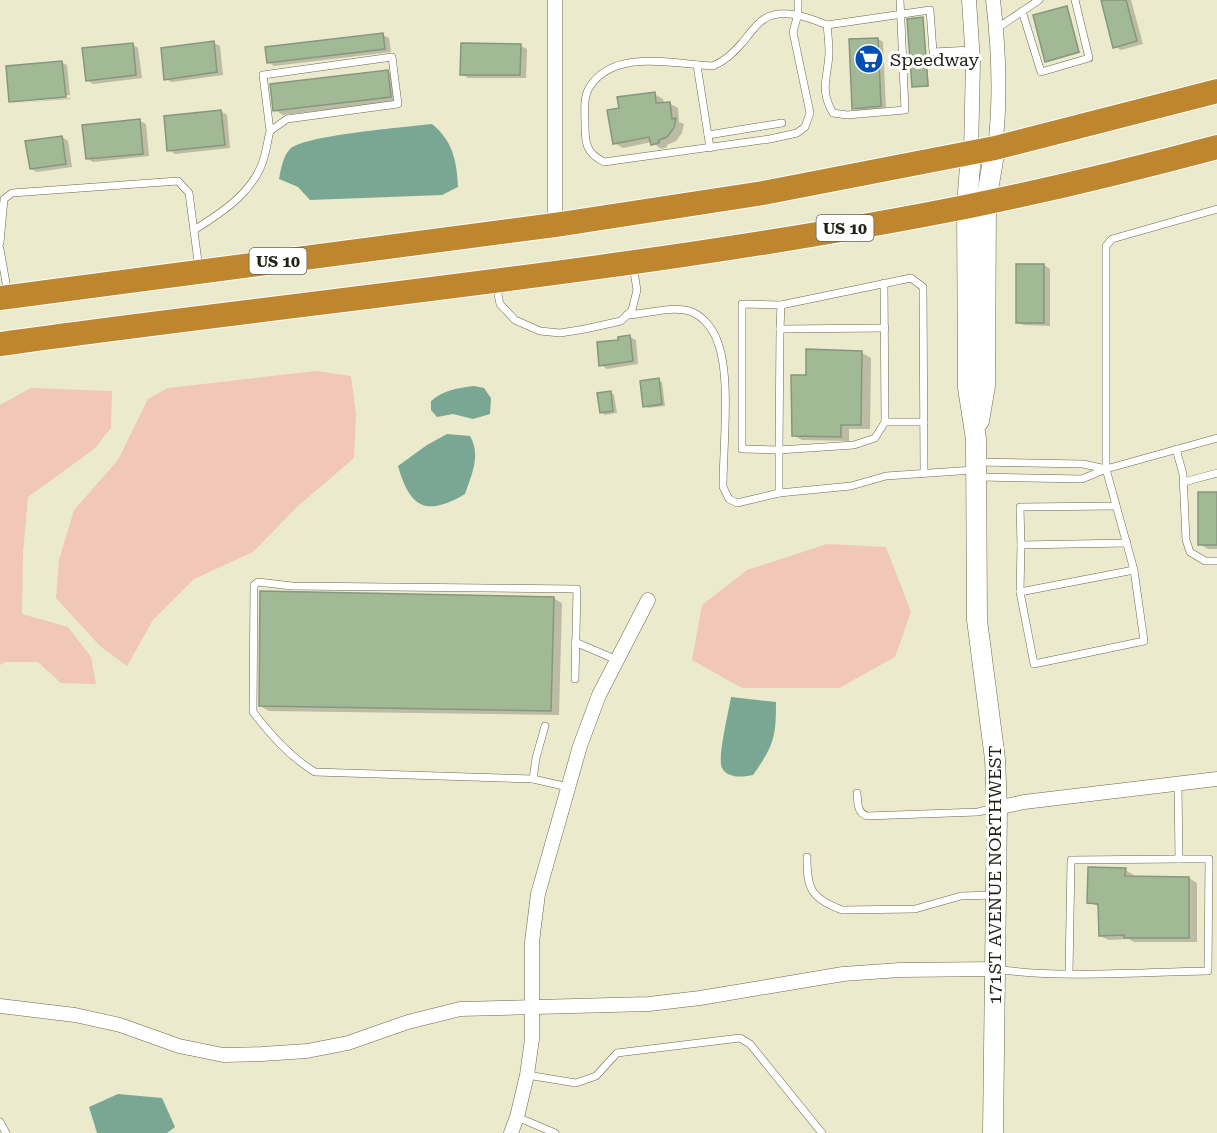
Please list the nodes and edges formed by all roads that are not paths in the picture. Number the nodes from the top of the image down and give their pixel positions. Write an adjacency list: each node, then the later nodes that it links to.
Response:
1 (555, 0): 25 (street)
2 (798, 0): 9 (lane)
3 (900, 0): 10 (lane)
4 (969, 0): 13 (street)
5 (993, 0): 12 (street)
6 (1039, 0): 8 (lane)
7 (1075, 0): 8 (lane)
8 (1022, 11): 12 (lane)
9 (798, 14): 11 (lane); 14 (lane); 20 (lane)
10 (901, 15): 11 (lane); 11 (lane); 13 (lane)
11 (827, 25)
12 (996, 29): 21 (street)
13 (972, 50): 22 (street)
14 (697, 65): 18 (lane); 20 (lane)
15 (1217, 91): 21 (highway, US 10)
16 (782, 123): 18 (lane)
17 (270, 131): 17 (lane); 26 (lane)
18 (708, 135): 20 (lane)
19 (1217, 147): 23 (highway, US 10)
20 (710, 148)
21 (995, 148): 22 (highway, US 10); 23 (street, 171ST AVENUE NORTHWEST)
22 (971, 153): 23 (street, 171ST AVENUE NORTHWEST); 25 (highway, US 10)
23 (976, 204): 29 (highway, US 10); 44 (street, 171ST AVENUE NORTHWEST)
24 (1217, 209): 45 (lane)
25 (555, 225): 30 (highway, US 10)
26 (194, 230): 27 (lane); 30 (lane)
27 (0, 243)
28 (0, 249): 33 (lane)
29 (633, 262): 31 (highway, US 10); 35 (lane)
30 (200, 271): 33 (highway, US 10)
31 (495, 280): 35 (lane); 38 (highway, US 10)
32 (884, 283): 34 (lane); 36 (lane); 40 (lane)
33 (4, 297)
34 (781, 305): 37 (lane); 43 (lane)
35 (627, 315): 49 (lane)
36 (885, 328): 37 (lane); 39 (lane)
37 (780, 329): 43 (lane)
38 (0, 344)
39 (885, 422): 40 (lane); 43 (lane)
40 (924, 422): 46 (lane)
41 (1217, 438): 42 (lane)
42 (1176, 449): 45 (lane); 48 (lane)
43 (779, 450): 49 (lane)
44 (976, 469): 45 (lane); 45 (lane); 46 (lane); 66 (street, 171ST AVENUE NORTHWEST)
45 (1106, 469): 50 (lane)
46 (924, 472): 49 (lane)
47 (1217, 473): 48 (lane)
48 (1184, 482): 53 (lane)
49 (779, 493)
50 (1116, 506): 51 (lane); 52 (lane)
51 (1127, 543): 52 (lane); 54 (lane)
52 (1021, 545): 55 (lane)
53 (1217, 561)
54 (1134, 570): 55 (lane); 55 (lane)
55 (1020, 592)
56 (648, 600): 58 (street)
57 (575, 642): 58 (lane); 59 (lane); 61 (lane)
58 (617, 660): 64 (street)
59 (575, 679)
60 (545, 726): 61 (lane)
61 (533, 779): 64 (lane)
62 (1217, 779): 63 (street)
63 (1178, 784): 66 (street); 68 (lane)
64 (568, 787): 73 (street)
65 (857, 794): 66 (lane)
66 (997, 808): 69 (street, 171ST AVENUE NORTHWEST)
67 (807, 857): 69 (lane)
68 (1179, 859): 71 (lane); 71 (lane)
69 (995, 895): 70 (street, 171ST AVENUE NORTHWEST)
70 (995, 969): 71 (lane); 73 (street); 81 (street, 171ST AVENUE NORTHWEST)
71 (1069, 973)
72 (0, 1006): 73 (street)
73 (532, 1007): 74 (street)
74 (528, 1074): 75 (street); 80 (lane)
75 (518, 1117): 78 (street); 79 (lane)
76 (0, 1122): 77 (lane)
77 (6, 1133)
78 (511, 1133)
79 (555, 1133)
80 (822, 1133)
81 (993, 1133)

